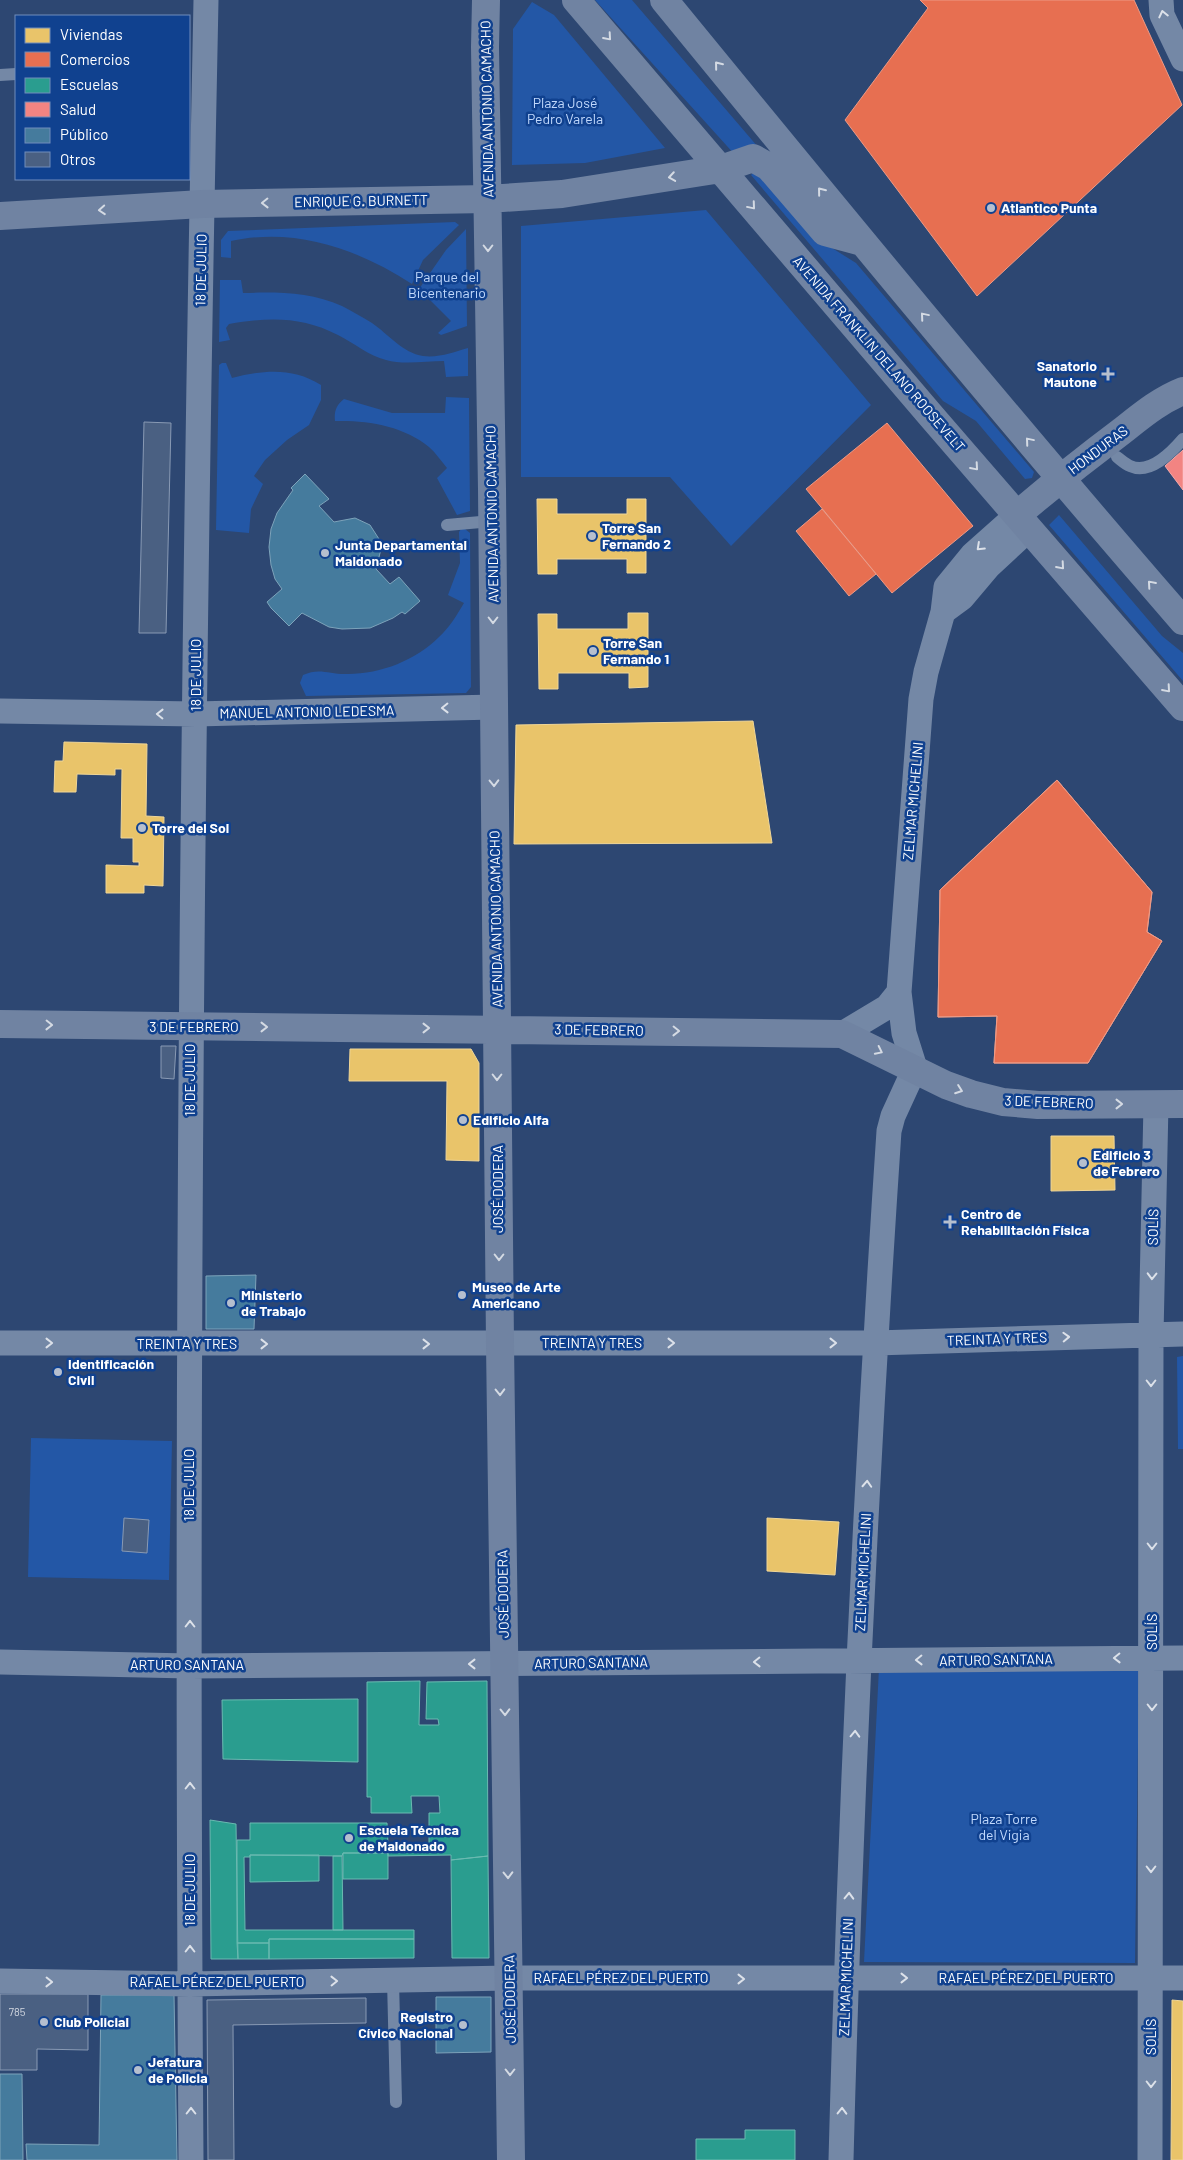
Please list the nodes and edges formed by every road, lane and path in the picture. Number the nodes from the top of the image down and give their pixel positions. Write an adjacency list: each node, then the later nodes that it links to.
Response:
1 (206, 0): 11 (street, 18 DE JULIO)
2 (486, 0): 10 (street, AVENIDA ANTONIO CAMACHO)
3 (576, 0): 9 (street, AVENIDA FRANKLIN DELANO ROOSEVELT, one-way to 9)
4 (664, 0): 13 (street, one-way to 4)
5 (1161, 0): 6 (street, one-way to 5)
6 (1181, 50)
7 (15, 74): 8 (lane)
8 (0, 75)
9 (721, 168): 10 (street, ENRIQUE G. BURNETT, one-way to 10); 13 (street, ENRIQUE G. BURNETT); 20 (street, AVENIDA FRANKLIN DELANO ROOSEVELT, one-way to 20)
10 (488, 199): 11 (street, ENRIQUE G. BURNETT, one-way to 11); 19 (street, AVENIDA ANTONIO CAMACHO, one-way to 19)
11 (202, 204): 12 (street, ENRIQUE G. BURNETT, one-way to 12); 26 (street, 18 DE JULIO)
12 (0, 216)
13 (862, 242): 18 (street, one-way to 13)
14 (1183, 391): 18 (street, HONDURAS)
15 (1183, 398): 17 (street, HONDURAS)
16 (1183, 439): 17 (lane)
17 (1117, 457): 18 (street, HONDURAS)
18 (1066, 486): 20 (street, HONDURAS); 22 (street, one-way to 18)
19 (492, 521): 21 (lane); 23 (street, AVENIDA ANTONIO CAMACHO, one-way to 23)
20 (1023, 522): 24 (street, AVENIDA FRANKLIN DELANO ROOSEVELT, one-way to 24); 27 (street, ZELMAR MICHELINI)
21 (446, 525)
22 (1183, 620)
23 (494, 707): 26 (street, MANUEL ANTONIO LEDESMA, one-way to 26); 30 (street, AVENIDA ANTONIO CAMACHO, one-way to 30)
24 (1183, 707)
25 (0, 711): 26 (street, MANUEL ANTONIO LEDESMA, one-way to 25)
26 (196, 714): 29 (street, 18 DE JULIO)
27 (899, 992): 31 (street); 32 (street, ZELMAR MICHELINI)
28 (0, 1024): 29 (street, 3 DE FEBRERO, one-way to 29)
29 (190, 1026): 30 (street, 3 DE FEBRERO, one-way to 30); 39 (street, 18 DE JULIO)
30 (497, 1028): 31 (street, 3 DE FEBRERO, one-way to 31); 40 (street, JOSÉ DODERA, one-way to 40)
31 (842, 1034): 32 (street, 3 DE FEBRERO, one-way to 32)
32 (915, 1068): 33 (street, 3 DE FEBRERO, one-way to 33); 38 (street, ZELMAR MICHELINI)
33 (1156, 1104): 34 (street, 3 DE FEBRERO); 36 (street, SOLÍS, one-way to 36)
34 (1183, 1104)
35 (1183, 1334): 36 (street, TREINTA Y TRES)
36 (1151, 1335): 38 (street, TREINTA Y TRES, one-way to 36); 41 (street, SOLÍS, one-way to 41)
37 (0, 1343): 39 (street, TREINTA Y TRES, one-way to 39)
38 (875, 1343): 40 (street, TREINTA Y TRES, one-way to 38); 43 (street, ZELMAR MICHELINI, one-way to 38)
39 (189, 1344): 40 (street, TREINTA Y TRES, one-way to 40); 46 (street, 18 DE JULIO, one-way to 39)
40 (500, 1344): 45 (street, JOSÉ DODERA, one-way to 45)
41 (1152, 1658): 42 (street, ARTURO SANTANA); 43 (street, ARTURO SANTANA, one-way to 43); 49 (street, SOLÍS, one-way to 49)
42 (1183, 1658)
43 (858, 1661): 45 (street, ARTURO SANTANA, one-way to 45); 48 (street, ZELMAR MICHELINI, one-way to 43)
44 (0, 1662): 46 (street, ARTURO SANTANA)
45 (504, 1664): 46 (street, ARTURO SANTANA, one-way to 46); 47 (street, JOSÉ DODERA, one-way to 47)
46 (190, 1666): 53 (street, 18 DE JULIO, one-way to 46)
47 (510, 1978): 48 (street, RAFAEL PÉREZ DEL PUERTO, one-way to 48); 51 (street, RAFAEL PÉREZ DEL PUERTO); 56 (street, JOSÉ DODERA, one-way to 56)
48 (846, 1978): 49 (street, RAFAEL PÉREZ DEL PUERTO, one-way to 49); 57 (street, ZELMAR MICHELINI, one-way to 48)
49 (1151, 1978): 50 (street, RAFAEL PÉREZ DEL PUERTO); 58 (street, SOLÍS, one-way to 58)
50 (1183, 1978)
51 (393, 1980): 53 (street, RAFAEL PÉREZ DEL PUERTO, one-way to 51); 54 (lane)
52 (0, 1981): 53 (street, RAFAEL PÉREZ DEL PUERTO, one-way to 53)
53 (190, 1984): 55 (street, 18 DE JULIO, one-way to 53)
54 (396, 2102)
55 (191, 2160)
56 (511, 2160)
57 (841, 2160)
58 (1150, 2160)

